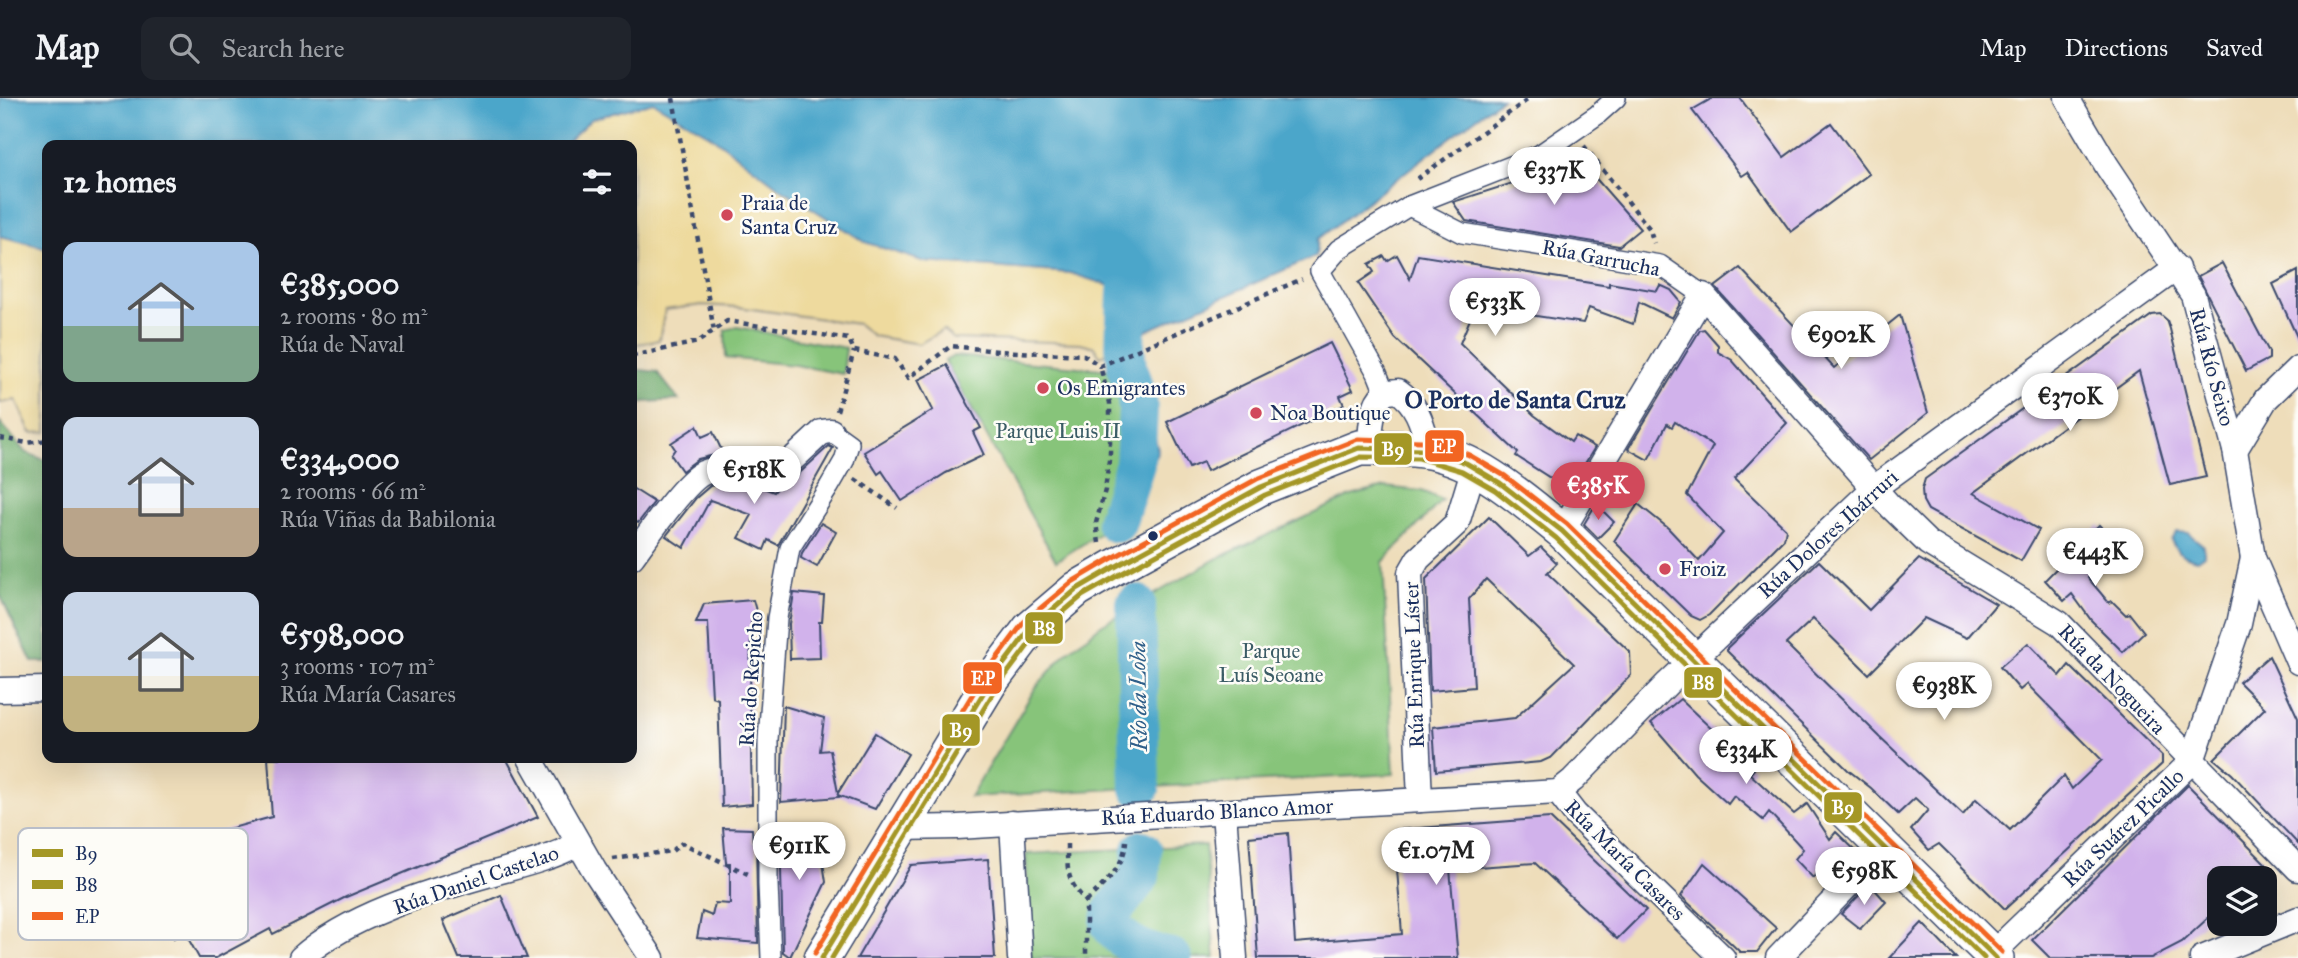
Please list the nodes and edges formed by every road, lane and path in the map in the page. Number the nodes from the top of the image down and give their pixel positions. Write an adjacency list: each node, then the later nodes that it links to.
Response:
1 (673, 98): 12 (path)
2 (1530, 98): 6 (path)
3 (1616, 98): 5 (street)
4 (2067, 98): 9 (street, Rúa Río Seixo)
5 (1572, 132): 7 (street); 8 (path)
6 (1410, 184)
7 (1409, 206): 8 (street, Rúa Garrucha); 10 (street)
8 (1660, 265): 11 (street, Rúa Garrucha)
9 (2177, 268): 22 (street, Rúa Río Seixo); 26 (street, Rúa Dolores Ibárruri)
10 (1320, 271): 15 (path); 17 (street)
11 (1703, 295): 26 (street, Rúa Garrucha); 28 (street)
12 (714, 331): 13 (path); 14 (path)
13 (855, 351): 15 (path); 18 (path)
14 (637, 355)
15 (1100, 366): 29 (path)
16 (2298, 368): 22 (street)
17 (1385, 393): 21 (street); 23 (street)
18 (831, 431): 25 (street, Rúa do Repicho); 30 (street)
19 (0, 438): 20 (path)
20 (42, 441)
21 (1370, 448): 23 (main road); 42 (main road)
22 (2235, 450): 31 (street, Rúa Río Seixo)
23 (1430, 451): 24 (main road)
24 (1474, 467): 28 (main road); 39 (street, Rúa Enrique Líster)
25 (839, 469): 27 (path); 49 (street, Rúa do Repicho)
26 (1874, 488): 32 (street, Rúa Dolores Ibárruri); 36 (street, Rúa da Nogueira)
27 (897, 508)
28 (1562, 531): 32 (main road)
29 (1100, 543)
30 (637, 551)
31 (2253, 558): 33 (street, Rúa Río Seixo); 36 (street, Rúa Suárez Picallo)
32 (1691, 661): 38 (street); 46 (main road)
33 (2298, 662)
34 (42, 689): 35 (street)
35 (0, 690)
36 (2192, 761): 47 (street, Rúa da Nogueira); 52 (street, Rúa Suárez Picallo)
37 (533, 763): 44 (street)
38 (1558, 792): 39 (street, Rúa Eduardo Blanco Amor); 60 (street, Rúa María Casares)
39 (1420, 800): 40 (street, Rúa Eduardo Blanco Amor)
40 (1224, 812): 41 (street, Rúa Eduardo Blanco Amor); 59 (street)
41 (1013, 823): 42 (street, Rúa Eduardo Blanco Amor); 57 (street)
42 (899, 828): 56 (main road)
43 (1126, 841): 50 (path)
44 (578, 844): 48 (street); 53 (street, Rúa Daniel Castelao)
45 (1067, 844): 50 (path)
46 (1884, 848): 52 (main road); 61 (street)
47 (2298, 869)
48 (594, 870): 49 (path); 54 (street)
49 (768, 884): 55 (street, Rúa do Repicho)
50 (1086, 901): 58 (path)
51 (2298, 919): 62 (street)
52 (1994, 956)
53 (301, 958)
54 (652, 958)
55 (771, 958)
56 (822, 958)
57 (1020, 958)
58 (1086, 958)
59 (1235, 958)
60 (1723, 958)
61 (1778, 958)
62 (2202, 958)

